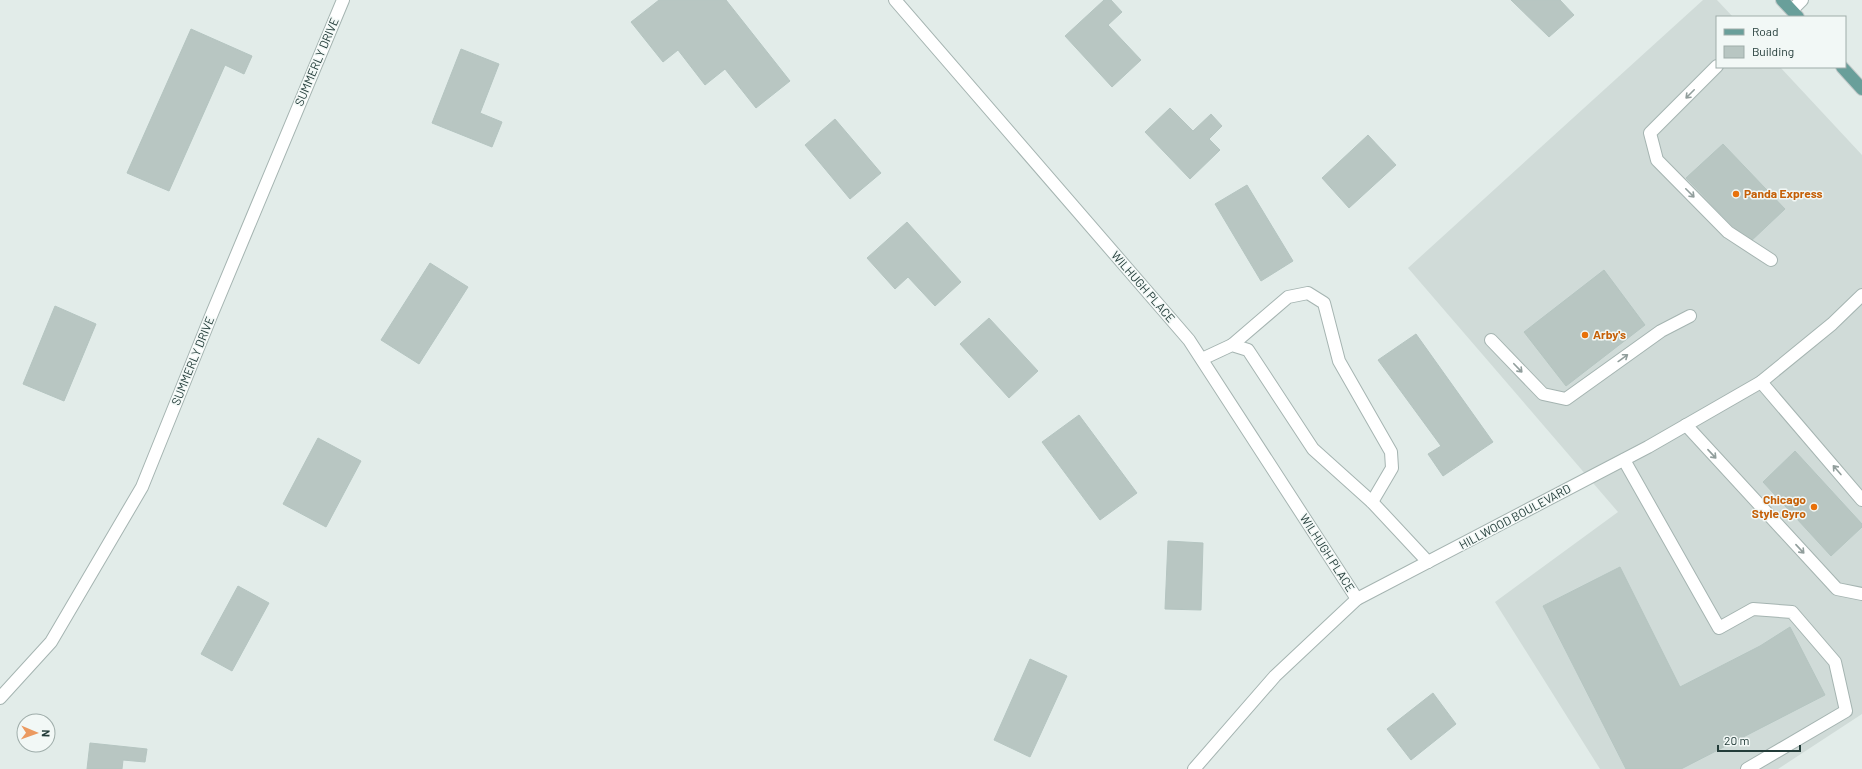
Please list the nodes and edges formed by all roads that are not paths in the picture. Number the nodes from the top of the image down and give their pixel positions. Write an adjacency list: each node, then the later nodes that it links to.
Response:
1 (343, 0): 23 (street, SUMMERLY DRIVE)
2 (895, 0): 14 (street, WILHUGH PLACE)
3 (1782, 0): 5 (main road)
4 (1802, 0): 5 (street)
5 (1795, 14)
6 (1716, 67): 9 (street, one-way to 9)
7 (1843, 68): 8 (main road)
8 (1862, 89)
9 (1771, 260)
10 (1862, 295): 15 (street, HILLWOOD BOULEVARD)
11 (1690, 316): 12 (street, one-way to 11)
12 (1491, 340)
13 (1232, 345): 14 (street); 19 (street); 19 (street)
14 (1202, 359): 22 (street, WILHUGH PLACE)
15 (1761, 382): 16 (street, HILLWOOD BOULEVARD); 18 (street, one-way to 15)
16 (1686, 425): 17 (street, HILLWOOD BOULEVARD); 21 (street, one-way to 21)
17 (1624, 460): 20 (street, HILLWOOD BOULEVARD); 25 (street)
18 (1862, 500)
19 (1372, 502): 20 (street)
20 (1428, 562): 22 (street, HILLWOOD BOULEVARD)
21 (1862, 594)
22 (1357, 599): 24 (street, HILLWOOD BOULEVARD)
23 (0, 698)
24 (1194, 769)
25 (1747, 769)

